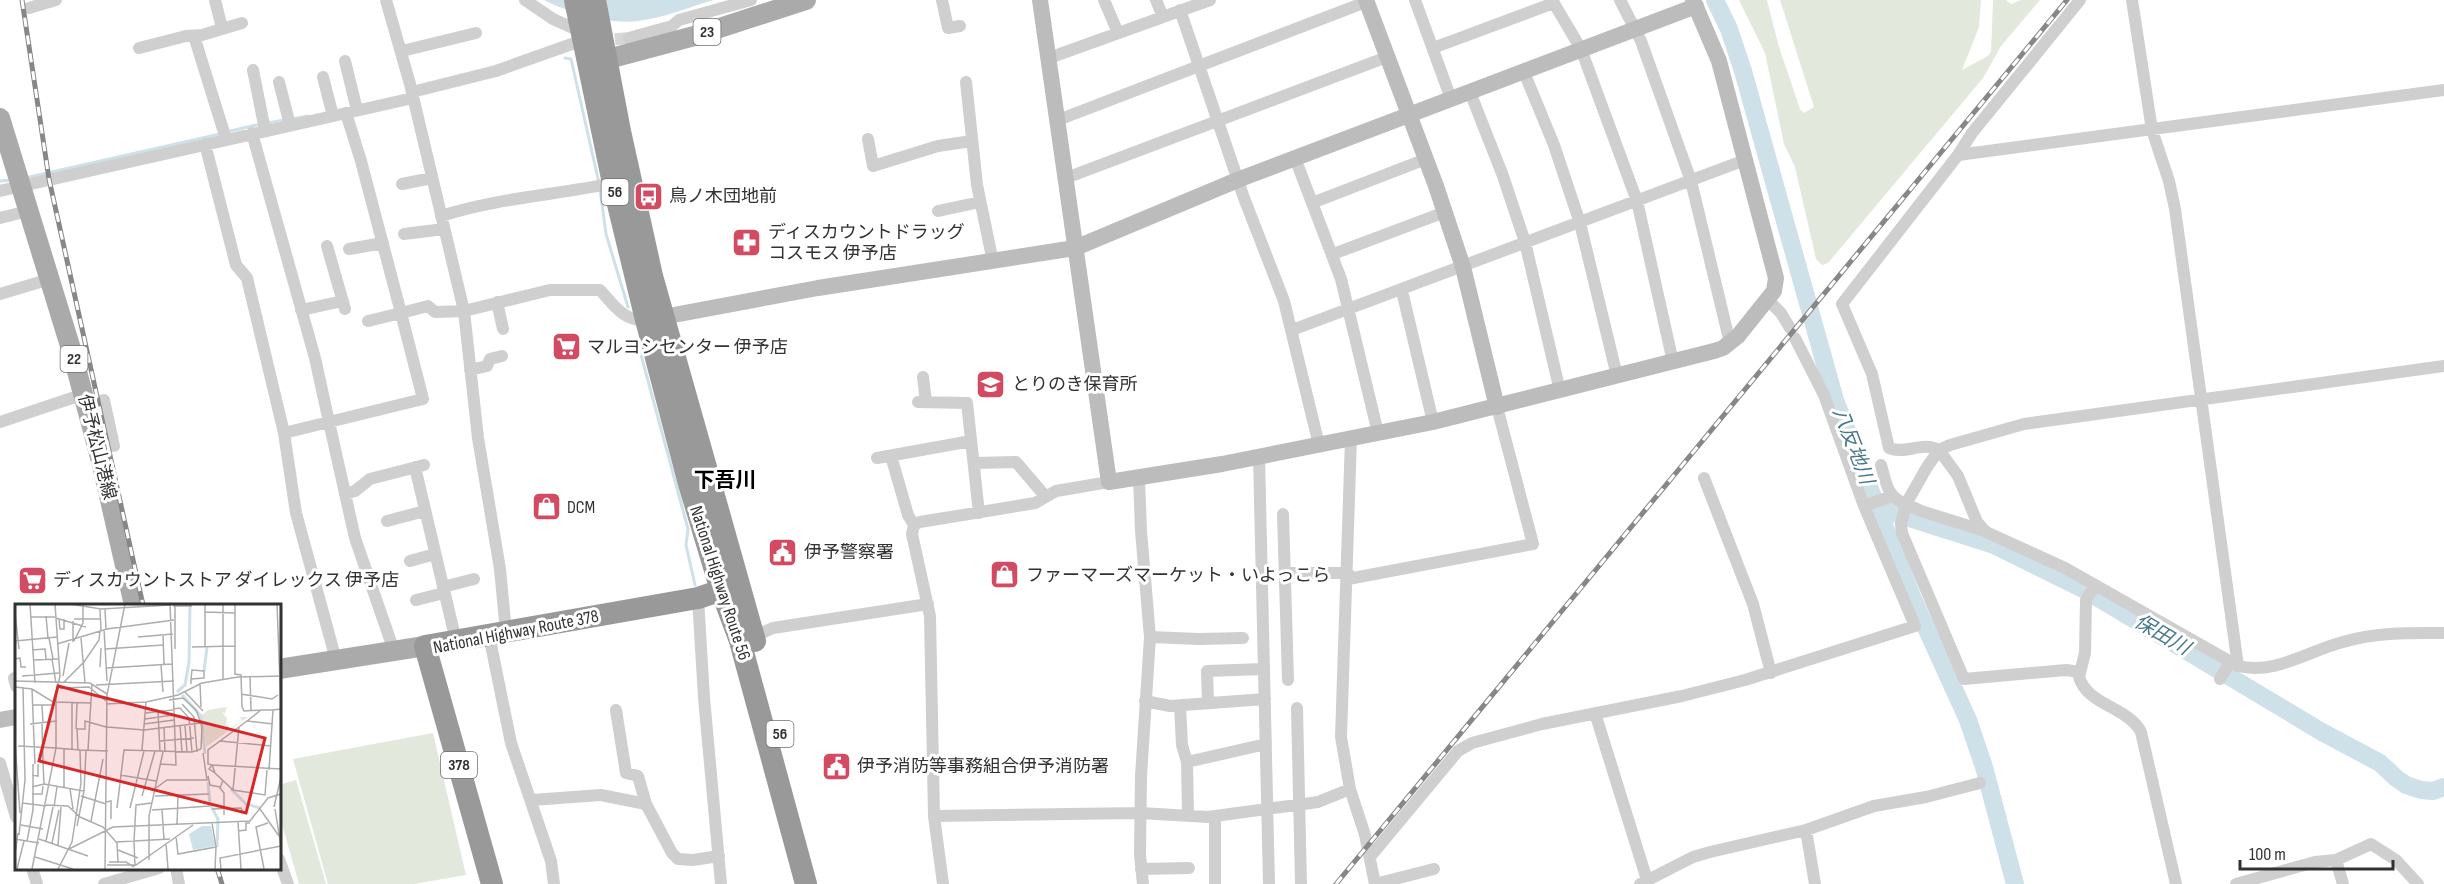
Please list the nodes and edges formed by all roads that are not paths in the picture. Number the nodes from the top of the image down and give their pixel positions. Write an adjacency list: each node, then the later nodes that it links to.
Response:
1 (56, 0): 20 (street)
2 (215, 0): 25 (street)
3 (386, 0): 35 (street)
4 (525, 0): 30 (street)
5 (595, 0): 30 (highway, National Highway Route 56 / 56)
6 (806, 0): 19 (main road, 23)
7 (942, 0): 24 (street)
8 (1040, 0): 37 (street)
9 (1104, 0): 28 (street)
10 (1156, 0): 22 (street)
11 (1207, 0): 21 (street)
12 (1417, 0): 33 (street)
13 (1620, 0): 26 (street)
14 (2080, 0): 64 (street)
15 (2132, 0): 57 (street)
16 (1366, 1): 36 (street); 38 (street)
17 (1553, 1): 33 (street); 34 (street)
18 (1694, 3): 26 (street); 67 (street)
19 (754, 5): 30 (main road, 23); 31 (street)
20 (29, 8)
21 (1180, 10): 22 (street); 38 (street)
22 (1163, 17): 28 (street)
23 (242, 23): 25 (street)
24 (960, 26)
25 (222, 28): 29 (street)
26 (1636, 30): 34 (street); 71 (street)
27 (476, 33): 35 (street)
28 (1118, 33): 37 (street)
29 (194, 36): 32 (street); 59 (street)
30 (588, 36): 47 (street); 72 (highway, National Highway Route 56 / 56); 104 (highway, National Highway Route 56 / 56)
31 (629, 38)
32 (139, 48)
33 (1432, 48): 48 (street)
34 (1581, 49): 41 (street); 76 (street)
35 (402, 51): 47 (street)
36 (1387, 57): 50 (street); 54 (street)
37 (1049, 58): 53 (street)
38 (1200, 67): 53 (street); 54 (street)
39 (351, 68): 49 (street)
40 (254, 70): 56 (street)
41 (1524, 72): 46 (street); 84 (street)
42 (323, 77): 51 (street)
43 (279, 82): 55 (street)
44 (966, 82): 61 (street)
45 (2444, 90): 57 (street)
46 (1470, 92): 48 (street); 87 (street)
47 (413, 95): 49 (street); 68 (street)
48 (1451, 99): 50 (street)
49 (351, 112): 51 (street); 88 (street)
50 (1408, 114): 65 (street); 66 (street)
51 (333, 116): 55 (street)
52 (0, 118): 63 (main road, 伊予松山港線 / 22)
53 (1058, 120): 69 (street)
54 (1219, 120): 69 (street); 70 (street)
55 (290, 125): 56 (street)
56 (265, 130): 58 (street)
57 (2152, 130): 64 (street); 117 (street)
58 (252, 133): 59 (street); 100 (street)
59 (226, 139): 62 (street)
60 (868, 139): 61 (street)
61 (972, 141): 77 (street)
62 (205, 144): 74 (street); 122 (street)
63 (4, 147): 74 (main road, 伊予松山港線 / 22)
64 (1958, 155): 128 (street)
65 (1295, 158): 70 (street); 78 (street)
66 (1426, 159): 78 (street); 81 (street)
67 (1745, 160): 71 (street); 98 (street)
68 (432, 178): 73 (street); 82 (street)
69 (1066, 178): 89 (street)
70 (1240, 179): 89 (street); 107 (street)
71 (1690, 181): 76 (street); 108 (street)
72 (613, 183): 82 (street); 104 (highway, National Highway Route 56 / 56)
73 (402, 184)
74 (20, 186): 75 (street); 79 (main road, 伊予松山港線 / 22)
75 (0, 191)
76 (1637, 201): 84 (street); 110 (street)
77 (980, 202): 80 (street); 93 (street)
78 (1312, 202): 92 (street)
79 (28, 211): 83 (street); 95 (main road, 伊予松山港線 / 22)
80 (938, 211)
81 (1445, 212): 92 (street); 94 (street)
82 (441, 216): 85 (street)
83 (0, 218)
84 (1580, 222): 87 (street); 113 (street)
85 (444, 229): 86 (street); 102 (street)
86 (404, 234)
87 (1525, 242): 94 (street); 115 (street)
88 (383, 243): 90 (street); 103 (street)
89 (1075, 248): 93 (street); 136 (street)
90 (349, 249)
91 (326, 252): 100 (street)
92 (1333, 255): 101 (street)
93 (993, 262): 104 (street)
94 (1464, 267): 96 (street); 118 (street)
95 (50, 279): 97 (street); 116 (main road, 伊予松山港線 / 22)
96 (1402, 291): 101 (street); 121 (street)
97 (0, 294)
98 (1768, 300): 108 (street); 141 (street)
99 (497, 302): 102 (street); 104 (street); 106 (street)
100 (302, 310): 120 (street)
101 (1348, 310): 107 (street); 123 (street)
102 (464, 311): 103 (street); 112 (street)
103 (401, 313): 105 (street); 120 (street)
104 (655, 318): 153 (highway, National Highway Route 56 / 56)
105 (368, 321)
106 (503, 329)
107 (1292, 330): 126 (street)
108 (1730, 343): 110 (street)
109 (502, 356): 112 (street)
110 (1673, 362): 113 (street)
111 (2444, 366): 117 (street)
112 (470, 370): 160 (street)
113 (1617, 376): 115 (street)
114 (923, 377): 125 (street)
115 (1560, 390): 118 (street)
116 (85, 399): 119 (street); 127 (street); 158 (main road, 伊予松山港線 / 22)
117 (2201, 399): 128 (street); 171 (street)
118 (1497, 407): 121 (street); 151 (street)
119 (0, 422)
120 (329, 422): 122 (street); 137 (street)
121 (1433, 422): 123 (street)
122 (284, 433): 168 (street)
123 (1378, 433): 124 (street)
124 (1351, 438): 126 (street); 151 (street)
125 (971, 441): 129 (street); 132 (street)
126 (1319, 445): 130 (street)
127 (114, 446)
128 (1939, 450): 140 (street); 147 (street)
129 (891, 456): 131 (street); 146 (street)
130 (1259, 457): 134 (street); 170 (street)
131 (877, 458)
132 (974, 463): 138 (street); 143 (street)
133 (1881, 465): 139 (street)
134 (1140, 478): 136 (street); 162 (street)
135 (1704, 478): 173 (street)
136 (1109, 482): 138 (street)
137 (345, 494): 142 (street); 167 (street)
138 (1045, 496): 143 (street)
139 (1887, 498): 140 (street); 141 (street)
140 (1906, 504): 147 (street); 172 (street)
141 (1866, 505): 173 (street)
142 (425, 511): 145 (street); 148 (street)
143 (979, 513): 146 (street)
144 (1283, 514): 150 (street)
145 (387, 521)
146 (914, 525): 159 (street)
147 (1986, 532): 155 (street)
148 (435, 554): 149 (street); 154 (street)
149 (410, 561)
150 (1285, 573): 151 (street); 174 (street)
151 (1348, 576): 188 (street)
152 (474, 579): 154 (street)
153 (730, 587): 156 (highway, National Highway Route 378); 164 (highway, National Highway Route 56 / 56)
154 (443, 590): 157 (street); 165 (street)
155 (2092, 590): 171 (street); 172 (street)
156 (698, 598): 160 (highway, National Highway Route 378); 199 (street)
157 (416, 600)
158 (134, 604)
159 (928, 604): 164 (street); 195 (street)
160 (497, 633): 165 (highway, National Highway Route 378); 189 (street)
161 (2444, 633): 171 (street)
162 (1150, 637): 163 (street); 176 (street)
163 (1243, 638)
164 (747, 639): 217 (highway, National Highway Route 56 / 56); 218 (highway, National Highway Route 56 / 56)
165 (456, 641): 166 (highway, National Highway Route 378)
166 (425, 646): 167 (main road); 214 (highway, National Highway Route 378 / 378)
167 (394, 651): 168 (main road)
168 (336, 660): 169 (main road)
169 (280, 669)
170 (1264, 669): 175 (street); 177 (street)
171 (2227, 671)
172 (2080, 672): 226 (street)
173 (1771, 673): 181 (street)
174 (1288, 680)
175 (1265, 699): 177 (street); 184 (street)
176 (1145, 700): 178 (street); 193 (street)
177 (1208, 703): 178 (street)
178 (1180, 706): 185 (street)
179 (1297, 708): 191 (street)
180 (616, 710): 190 (street)
181 (1595, 713): 200 (street); 209 (street)
182 (15, 717): 183 (street)
183 (0, 720)
184 (1266, 744): 185 (street); 192 (street)
185 (1187, 762): 196 (street)
186 (0, 763): 194 (street)
187 (1980, 783): 198 (street)
188 (1350, 789): 191 (street); 200 (street)
189 (531, 800): 190 (street); 215 (street)
190 (646, 804): 199 (street)
191 (1300, 804): 192 (street); 223 (street)
192 (1268, 808): 197 (street); 222 (street)
193 (1140, 813): 195 (street); 196 (street); 207 (street)
194 (15, 814)
195 (934, 816): 219 (street)
196 (1188, 816): 197 (street)
197 (1215, 816): 221 (street)
198 (1806, 830): 209 (street); 225 (street)
199 (719, 855): 216 (street)
200 (1370, 857): 224 (street)
201 (2336, 860): 227 (street); 228 (street); 229 (street)
202 (280, 862): 213 (street)
203 (1189, 868): 207 (street)
204 (33, 869): 210 (street)
205 (153, 869): 211 (street)
206 (176, 869): 212 (street)
207 (1141, 869): 220 (street)
208 (1434, 869): 224 (street)
209 (1644, 882)
210 (37, 884)
211 (106, 884)
212 (179, 884)
213 (288, 884)
214 (492, 884)
215 (554, 884)
216 (721, 884)
217 (806, 884)
218 (822, 884)
219 (943, 884)
220 (1143, 884)
221 (1215, 884)
222 (1269, 884)
223 (1301, 884)
224 (1375, 884)
225 (1815, 884)
226 (2176, 884)
227 (2236, 884)
228 (2343, 884)
229 (2418, 884)

